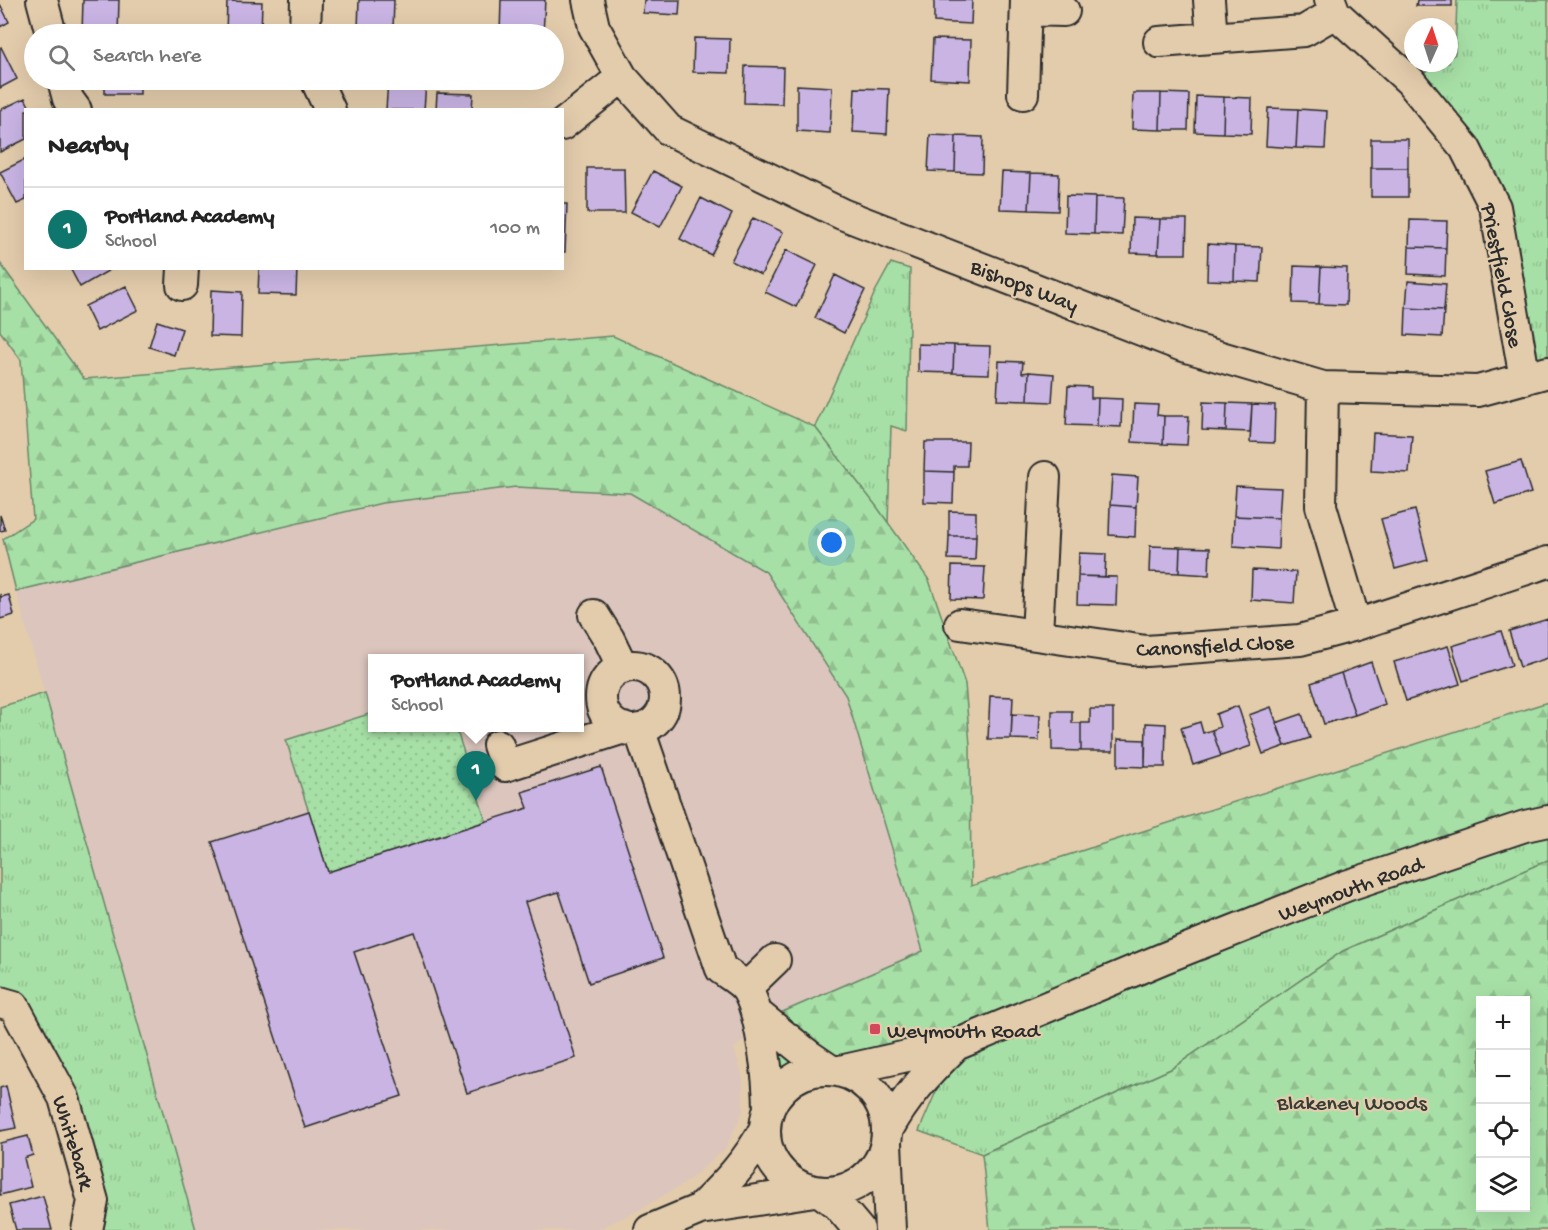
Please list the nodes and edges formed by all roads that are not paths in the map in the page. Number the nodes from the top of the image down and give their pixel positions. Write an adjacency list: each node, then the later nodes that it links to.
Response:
1 (42, 0): 8 (street)
2 (306, 0): 9 (street)
3 (588, 0): 12 (street, Bishops Way)
4 (1209, 0): 10 (street)
5 (1026, 5): 7 (street); 15 (street)
6 (1332, 6): 10 (street, Priestfield Close); 19 (street, Priestfield Close)
7 (1064, 11)
8 (48, 24)
9 (305, 24)
10 (1212, 38): 11 (street, Priestfield Close)
11 (1159, 42)
12 (622, 77): 18 (street); 20 (street, Bishops Way)
13 (66, 90): 16 (street)
14 (321, 90): 17 (street)
15 (1023, 94)
16 (75, 108)
17 (329, 108)
18 (564, 123)
19 (1536, 376): 20 (street, Bishops Way)
20 (1323, 387): 25 (street)
21 (1045, 477): 26 (street)
22 (1548, 562): 25 (street, Canonsfield Close)
23 (594, 615): 27 (street)
24 (960, 624): 26 (street, Canonsfield Close)
25 (1356, 625): 26 (street, Canonsfield Close)
26 (1037, 635)
27 (623, 668): 28 (street); 28 (street)
28 (632, 728): 29 (street); 32 (street)
29 (498, 745)
30 (1548, 821): 34 (street, Weymouth Road)
31 (775, 960): 32 (street)
32 (751, 1001): 35 (street); 36 (street)
33 (0, 1002): 40 (street, Whitebark)
34 (956, 1045): 35 (street, Weymouth Road); 37 (street, Weymouth Road)
35 (835, 1070): 36 (street); 37 (street)
36 (767, 1119): 38 (street); 39 (street)
37 (887, 1137): 38 (street); 43 (street)
38 (817, 1191): 39 (street); 42 (street)
39 (700, 1209): 41 (street)
40 (87, 1230)
41 (650, 1230)
42 (859, 1230)
43 (890, 1230)

